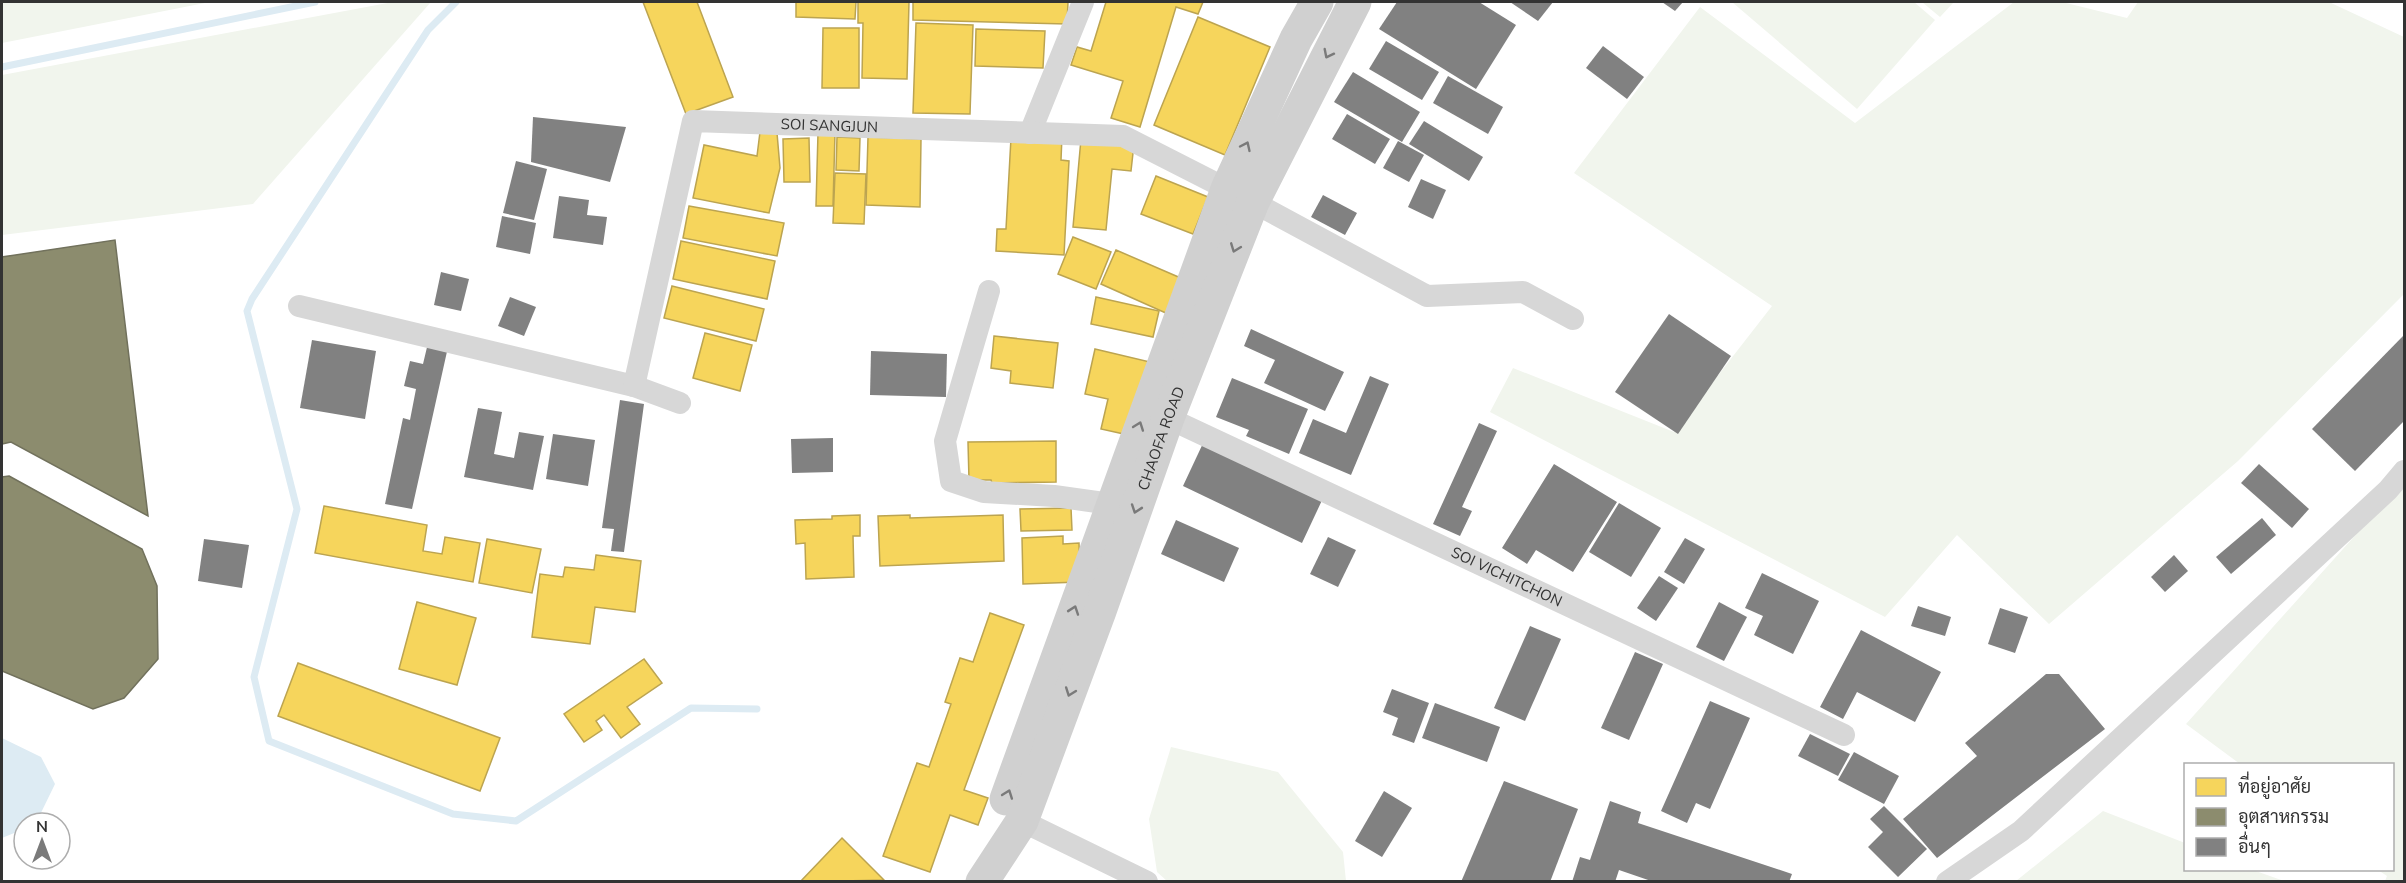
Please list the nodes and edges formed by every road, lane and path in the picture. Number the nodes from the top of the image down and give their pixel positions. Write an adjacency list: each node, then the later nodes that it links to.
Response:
1 (1083, 2): 4 (street)
2 (1317, 2): 5 (main road, CHAOFA ROAD, one-way to 2)
3 (1355, 2): 5 (main road, CHAOFA ROAD, one-way to 5)
4 (1030, 133): 5 (street, SOI SANGJUN); 9 (street, SOI SANGJUN)
5 (1240, 195): 8 (street, SOI SANGJUN); 11 (main road, CHAOFA ROAD, one-way to 11); 13 (main road, CHAOFA ROAD, one-way to 5)
6 (989, 291): 13 (street)
7 (299, 306): 9 (street)
8 (1573, 319)
9 (634, 386): 10 (street)
10 (680, 403)
11 (1168, 418): 14 (street, SOI VICHITCHON); 15 (main road, CHAOFA ROAD, one-way to 15)
12 (2404, 471): 19 (street)
13 (1111, 504): 16 (main road, CHAOFA ROAD, one-way to 13)
14 (1844, 735)
15 (1022, 820): 17 (main road, CHAOFA ROAD); 18 (street)
16 (960, 882)
17 (982, 882)
18 (1147, 882)
19 (1947, 882)

